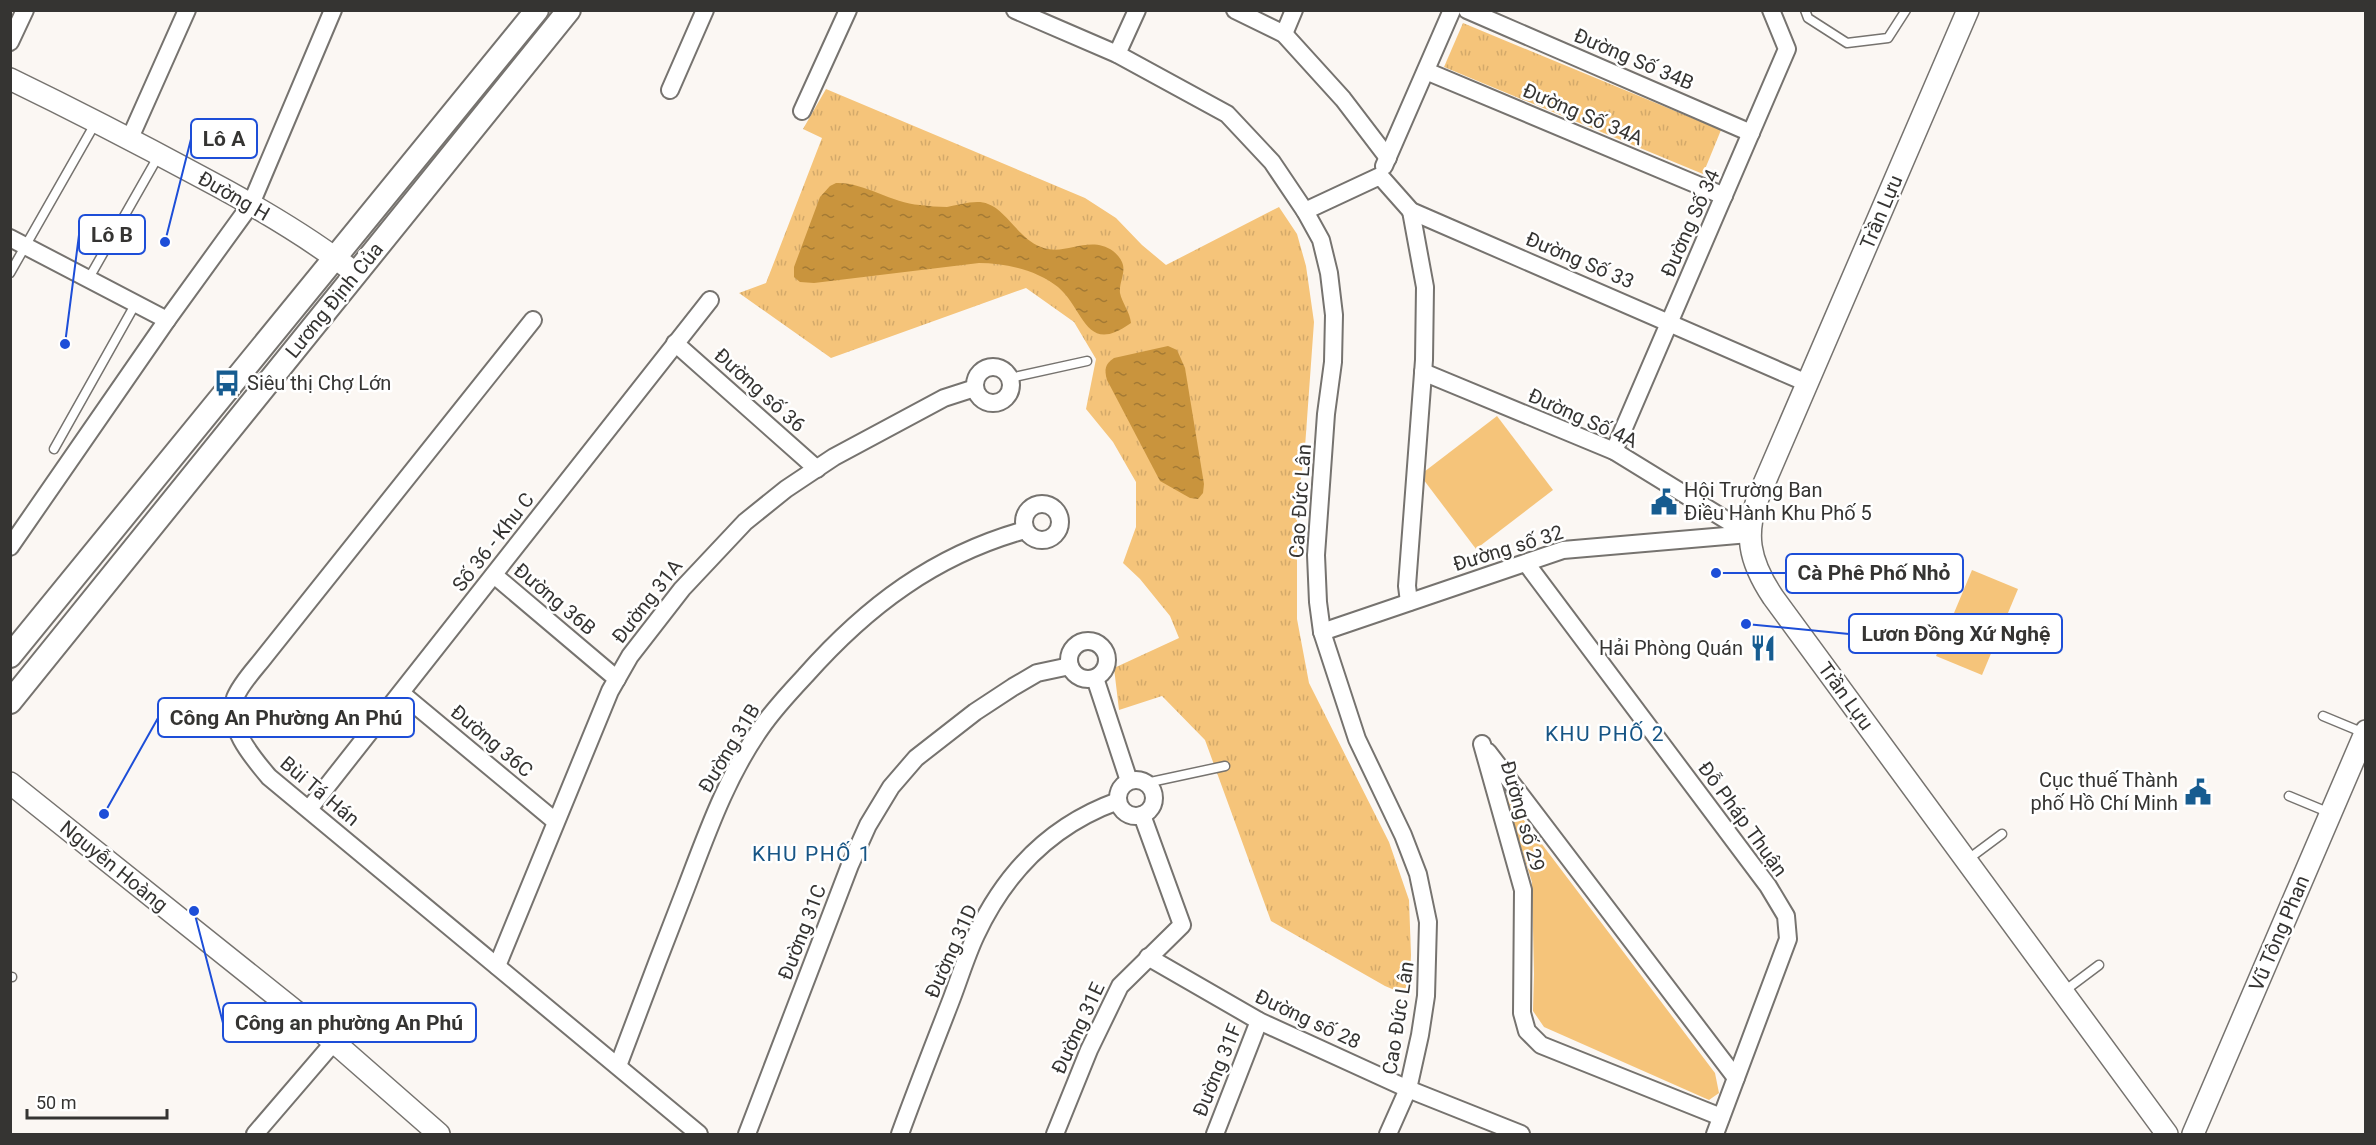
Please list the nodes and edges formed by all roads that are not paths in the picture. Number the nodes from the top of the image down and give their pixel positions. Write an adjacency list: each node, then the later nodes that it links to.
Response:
1 (25, 10): 19 (street)
2 (187, 10): 27 (street)
3 (333, 10): 32 (street)
4 (537, 10): 36 (main road, Lương Định Của)
5 (569, 10): 38 (main road, Lương Định Của)
6 (705, 10): 23 (street)
7 (848, 10): 24 (street)
8 (1016, 10): 20 (street, Cao Đức Lân)
9 (1137, 10): 20 (street)
10 (1235, 10): 18 (street)
11 (1294, 10): 18 (street)
12 (1452, 10): 21 (street)
13 (1467, 10): 26 (street, Đường Số 34B)
14 (1771, 10): 26 (street, Đường Số 34)
15 (1805, 10): 16 (lane)
16 (1906, 10)
17 (1968, 10): 49 (street, Trần Lựu)
18 (1284, 34): 29 (street)
19 (10, 42)
20 (1117, 54): 33 (street, Cao Đức Lân)
21 (1426, 71): 29 (street); 31 (street, Đường Số 34A)
22 (10, 79): 25 (street, Đường H)
23 (670, 90)
24 (802, 111)
25 (96, 121): 27 (street, Đường H); 35 (lane)
26 (1751, 133): 31 (street, Đường Số 34)
27 (130, 138): 28 (street, Đường H)
28 (159, 154): 32 (street, Đường H); 39 (lane)
29 (1388, 158): 30 (street)
30 (1380, 176): 33 (street); 34 (street, Đường Số 33)
31 (1724, 196): 44 (street, Đường Số 34)
32 (251, 204): 36 (street, Đường H); 42 (street)
33 (1305, 211): 60 (street, Cao Đức Lân)
34 (1411, 211): 44 (street, Đường Số 33); 47 (street)
35 (17, 242): 37 (lane); 39 (street)
36 (335, 258): 38 (street, Đường H); 61 (main road, Lương Định Của)
37 (10, 273)
38 (355, 273): 66 (main road, Lương Định Của)
39 (89, 278): 41 (street)
40 (710, 300): 45 (street, Số 36 - Khu C)
41 (136, 302): 42 (street); 51 (lane)
42 (168, 320): 56 (street)
43 (533, 320): 74 (street, Bùi Tá Hán)
44 (1669, 322): 49 (street, Đường Số 33); 52 (street, Đường Số 34)
45 (675, 343): 53 (street, Đường số 36); 58 (street, Số 36 - Khu C)
46 (1088, 361): 48 (lane)
47 (1423, 372): 52 (street, Đường Số 4A); 59 (street)
48 (1010, 378): 50 (street); 50 (street)
49 (1807, 383): 55 (street, Trần Lựu)
50 (975, 388): 53 (street, Đường 31A)
51 (54, 449)
52 (1614, 451): 55 (street, Đường Số 4A)
53 (817, 469): 64 (street, Đường 31A)
54 (1025, 530): 86 (street, Đường 31B)
55 (1749, 534): 57 (street, Đường số 32); 79 (street, Trần Lựu)
56 (10, 547)
57 (1526, 563): 59 (street, Đường số 32); 87 (street, Đỗ Pháp Thuận)
58 (494, 574): 64 (street, Đường 36B); 65 (street, Số 36 - Khu C)
59 (1409, 602): 60 (street, Đường số 32)
60 (1322, 632): 88 (street, Cao Đức Lân)
61 (10, 656)
62 (1070, 666): 63 (street); 63 (street); 93 (street, Đường 31C)
63 (1095, 678): 70 (street)
64 (617, 679): 77 (street, Đường 31A)
65 (401, 693): 74 (street, Số 36 - Khu C); 77 (street, Đường 36C)
66 (10, 702)
67 (2323, 716): 68 (lane)
68 (2365, 732): 75 (street, Vũ Tông Phan)
69 (1225, 766): 70 (lane)
70 (1138, 782): 73 (street); 76 (street)
71 (10, 783): 85 (street, Nguyễn Hoàng)
72 (2289, 796): 75 (lane)
73 (1118, 801): 76 (street); 94 (street, Đường 31D)
74 (309, 809): 82 (street, Bùi Tá Hán)
75 (2330, 813): 101 (street, Vũ Tông Phan)
76 (1142, 815): 80 (street, Đường 31E)
77 (555, 821): 82 (street, Đường 31A)
78 (2002, 834): 79 (lane)
79 (1967, 860): 83 (street, Trần Lựu)
80 (1148, 957): 84 (street, Đường số 28); 95 (street, Đường 31E)
81 (2099, 965): 83 (lane)
82 (497, 966): 86 (street, Bùi Tá Hán)
83 (2063, 992): 100 (street, Trần Lựu)
84 (1259, 1021): 88 (street, Đường số 28); 96 (street, Đường 31F)
85 (334, 1042): 90 (street); 91 (street, Nguyễn Hoàng)
86 (618, 1066): 92 (street, Bùi Tá Hán)
87 (1736, 1078): 89 (street, Đỗ Pháp Thuận); 89 (street, Đường số 29)
88 (1408, 1089): 97 (street, Cao Đức Lân); 98 (street, Đường số 28)
89 (1721, 1117): 99 (street, Đỗ Pháp Thuận)
90 (255, 1134)
91 (439, 1134)
92 (699, 1134)
93 (747, 1134)
94 (900, 1134)
95 (1055, 1134)
96 (1215, 1134)
97 (1388, 1134)
98 (1521, 1134)
99 (1715, 1134)
100 (2167, 1134)
101 (2193, 1134)

